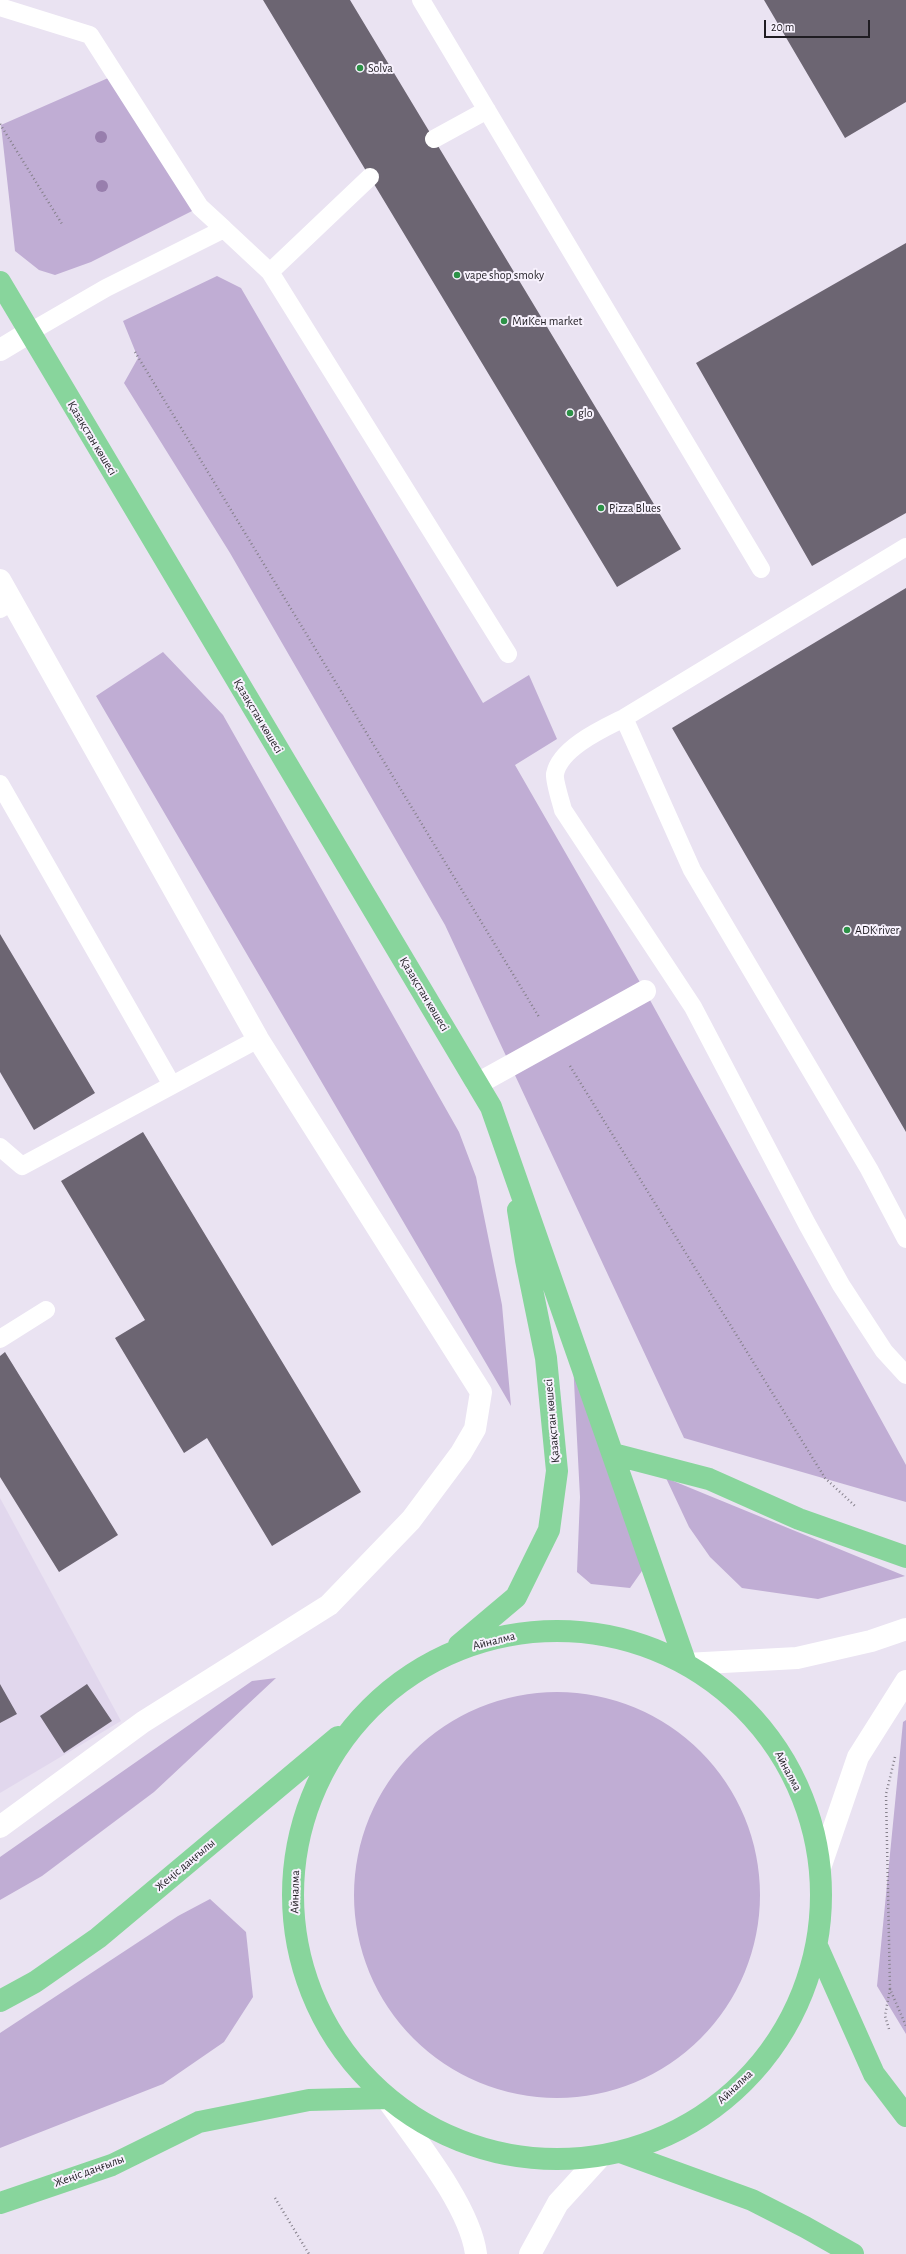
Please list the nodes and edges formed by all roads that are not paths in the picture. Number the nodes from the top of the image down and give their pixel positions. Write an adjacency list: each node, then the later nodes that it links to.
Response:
1 (421, 0): 3 (lane)
2 (0, 7): 6 (lane)
3 (487, 110): 4 (lane); 12 (lane)
4 (434, 139)
5 (370, 177): 7 (lane)
6 (224, 229): 7 (lane); 9 (lane)
7 (270, 272): 15 (lane)
8 (0, 282): 9 (main road, Қазақстан көшесі)
9 (30, 332): 10 (street); 20 (main road, Қазақстан көшесі)
10 (0, 350)
11 (906, 547): 16 (lane)
12 (761, 569)
13 (0, 580): 14 (street)
14 (6, 605): 19 (street)
15 (508, 654)
16 (624, 718): 24 (lane); 27 (lane)
17 (0, 784): 21 (lane)
18 (645, 991): 20 (street)
19 (258, 1039): 21 (lane); 35 (street)
20 (477, 1084): 23 (main road, Қазақстан көшесі)
21 (172, 1085): 22 (lane)
22 (0, 1147)
23 (509, 1153): 28 (main road, Қазақстан көшесі); 31 (main road, Қазақстан көшесі)
24 (906, 1239)
25 (46, 1310): 26 (lane)
26 (0, 1339)
27 (906, 1375)
28 (613, 1454): 29 (main road); 32 (main road, Қазақстан көшесі)
29 (906, 1557)
30 (906, 1629): 32 (street)
31 (449, 1654): 32 (main road, Айналма); 34 (main road, Айналма)
32 (686, 1664): 36 (main road, Айналма)
33 (906, 1681): 36 (street)
34 (362, 1717): 38 (main road, Жеңіс даңғылы); 39 (main road, Айналма)
35 (0, 1827)
36 (820, 1868): 37 (main road, Айналма)
37 (817, 1946): 40 (main road); 41 (main road, Айналма)
38 (0, 2001)
39 (386, 2098): 41 (main road, Айналма); 42 (main road, Жеңіс даңғылы); 43 (street)
40 (906, 2116)
41 (610, 2155): 44 (street); 45 (main road)
42 (0, 2203)
43 (476, 2254)
44 (530, 2254)
45 (853, 2254)

